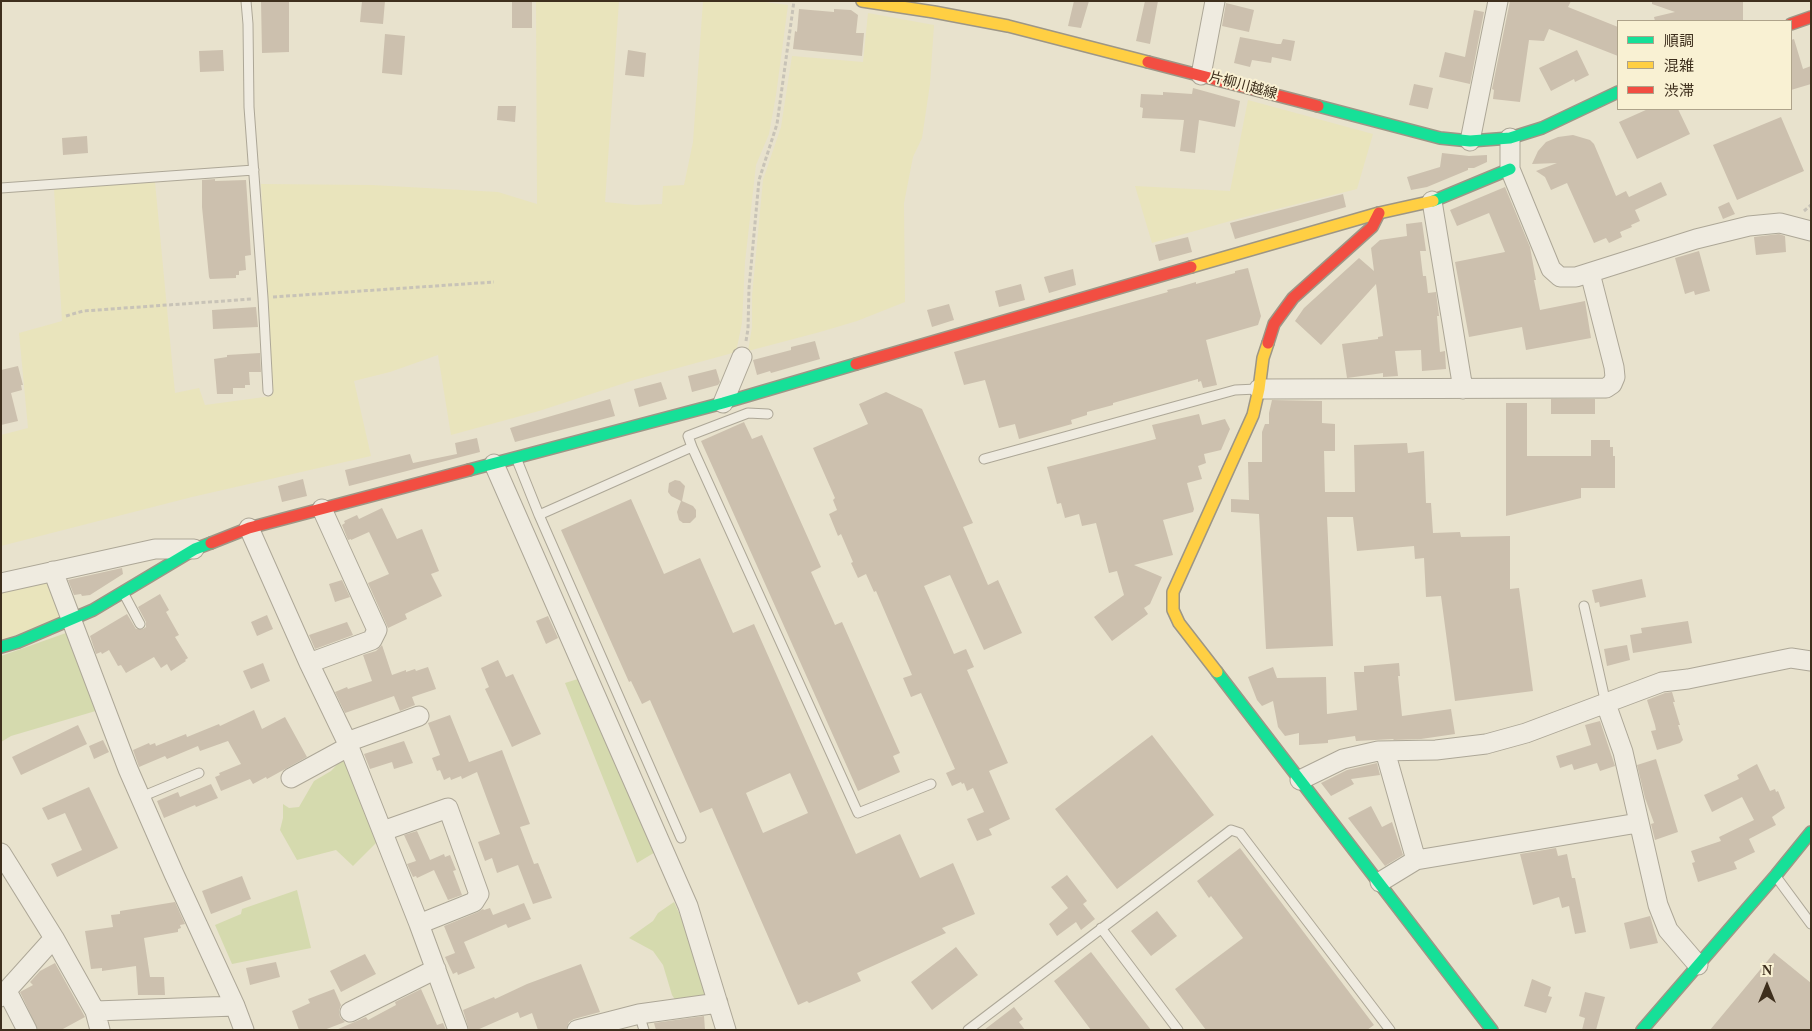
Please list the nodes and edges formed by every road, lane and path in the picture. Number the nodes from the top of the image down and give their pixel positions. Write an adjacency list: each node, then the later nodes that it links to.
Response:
1 (246, 1): 14 (lane)
2 (794, 1): 23 (path)
3 (862, 1): 6 (street, 片柳川越線)
4 (1216, 1): 9 (street)
5 (1498, 1): 12 (street)
6 (933, 6): 9 (street, 片柳川越線)
7 (1811, 17): 8 (street)
8 (1792, 24)
9 (1201, 75): 12 (street, 片柳川越線)
10 (1617, 92): 11 (street, 片柳川越線)
11 (1510, 138): 12 (street, 片柳川越線); 13 (street)
12 (1470, 140)
13 (1510, 169): 16 (street); 19 (street)
14 (254, 170): 15 (lane); 21 (lane)
15 (1, 188)
16 (1432, 201): 17 (street); 25 (street)
17 (1379, 213): 24 (street); 27 (street)
18 (1811, 231): 19 (street)
19 (1590, 272): 25 (street)
20 (494, 282): 21 (path)
21 (263, 298): 22 (path); 26 (lane)
22 (66, 316)
23 (742, 357): 27 (street)
24 (1259, 389): 25 (street); 31 (lane); 52 (street)
25 (1463, 389)
26 (268, 391)
27 (723, 404): 30 (street)
28 (768, 414): 29 (lane)
29 (692, 447): 34 (lane); 53 (lane)
30 (517, 458): 32 (street); 34 (lane)
31 (984, 459)
32 (494, 464): 33 (street); 70 (street)
33 (322, 509): 35 (street); 45 (street)
34 (539, 515): 58 (lane)
35 (249, 528): 36 (street); 45 (street)
36 (195, 549): 37 (street); 39 (street)
37 (53, 572): 38 (street); 41 (street)
38 (1, 583)
39 (123, 593): 41 (street); 42 (lane)
40 (1584, 606): 46 (lane)
41 (70, 620): 43 (street); 54 (street)
42 (140, 624)
43 (1, 647)
44 (1811, 661): 46 (street)
45 (309, 663): 48 (street)
46 (1606, 704): 49 (street); 55 (street)
47 (419, 716): 48 (street)
48 (347, 745): 51 (street); 56 (street)
49 (1385, 751): 52 (street); 60 (street)
50 (199, 773): 54 (lane)
51 (291, 778)
52 (1300, 780): 62 (street)
53 (931, 784)
54 (141, 797): 71 (street)
55 (1638, 823): 60 (street); 67 (street)
56 (383, 830): 63 (street); 63 (street)
57 (1811, 832): 61 (street)
58 (681, 838)
59 (1, 853): 66 (street)
60 (1416, 860): 62 (street)
61 (1776, 875): 64 (lane); 67 (street)
62 (1380, 882): 84 (street)
63 (420, 924): 68 (street)
64 (1811, 924)
65 (1101, 928): 81 (lane); 82 (lane); 83 (lane)
66 (54, 938): 69 (street); 72 (street)
67 (1698, 964): 85 (street)
68 (436, 969): 73 (street); 78 (street)
69 (4, 994): 75 (street)
70 (718, 1003): 74 (street); 80 (street)
71 (235, 1006): 72 (street); 77 (street)
72 (95, 1011): 76 (street)
73 (350, 1012)
74 (642, 1022): 79 (street)
75 (27, 1030)
76 (100, 1030)
77 (244, 1030)
78 (458, 1030)
79 (576, 1030)
80 (726, 1030)
81 (968, 1030)
82 (1178, 1030)
83 (1390, 1030)
84 (1492, 1030)
85 (1642, 1030)

